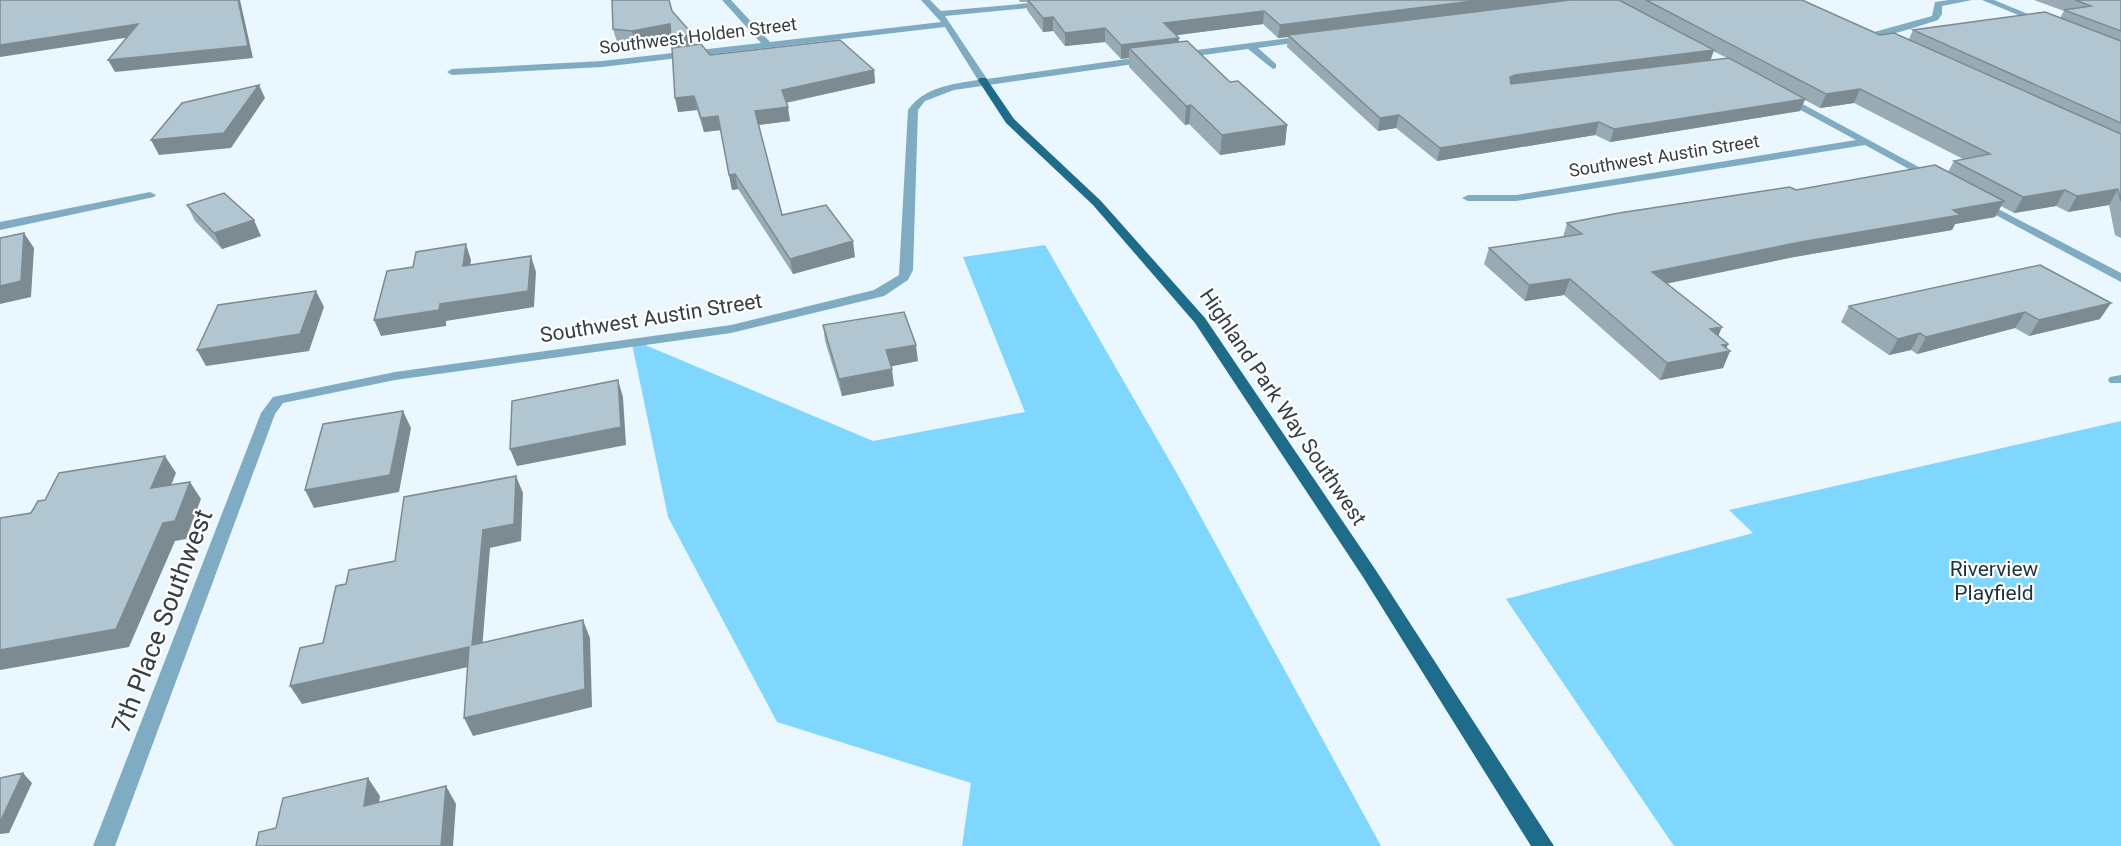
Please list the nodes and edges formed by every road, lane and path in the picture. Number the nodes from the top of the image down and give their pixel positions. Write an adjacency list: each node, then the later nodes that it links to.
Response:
1 (726, 0): 12 (street)
2 (925, 0): 6 (street, Highland Park Way Southwest)
3 (1968, 0): 10 (street)
4 (1986, 0): 8 (street)
5 (1040, 4): 6 (street)
6 (940, 14): 7 (street, Highland Park Way Southwest)
7 (948, 24): 12 (street, Southwest Holden Street); 19 (street, Highland Park Way Southwest)
8 (2049, 24)
9 (1860, 29): 10 (street)
10 (1871, 34): 13 (street)
11 (1321, 37): 14 (street)
12 (767, 44): 18 (street, Southwest Holden Street)
13 (1892, 44)
14 (1250, 46): 15 (street); 17 (street)
15 (1168, 56)
16 (1157, 58): 19 (street)
17 (1273, 66)
18 (452, 72)
19 (983, 80): 28 (street, Southwest Austin Street); 30 (main road, Highland Park Way Southwest)
20 (1776, 93): 21 (street)
21 (1866, 142): 22 (street); 25 (street, Southwest Austin Street)
22 (1945, 184)
23 (150, 195): 26 (street)
24 (1966, 195): 27 (street)
25 (1468, 198)
26 (0, 226)
27 (2121, 279)
28 (268, 413): 29 (street, 7th Place Southwest)
29 (104, 846)
30 (1543, 846)

